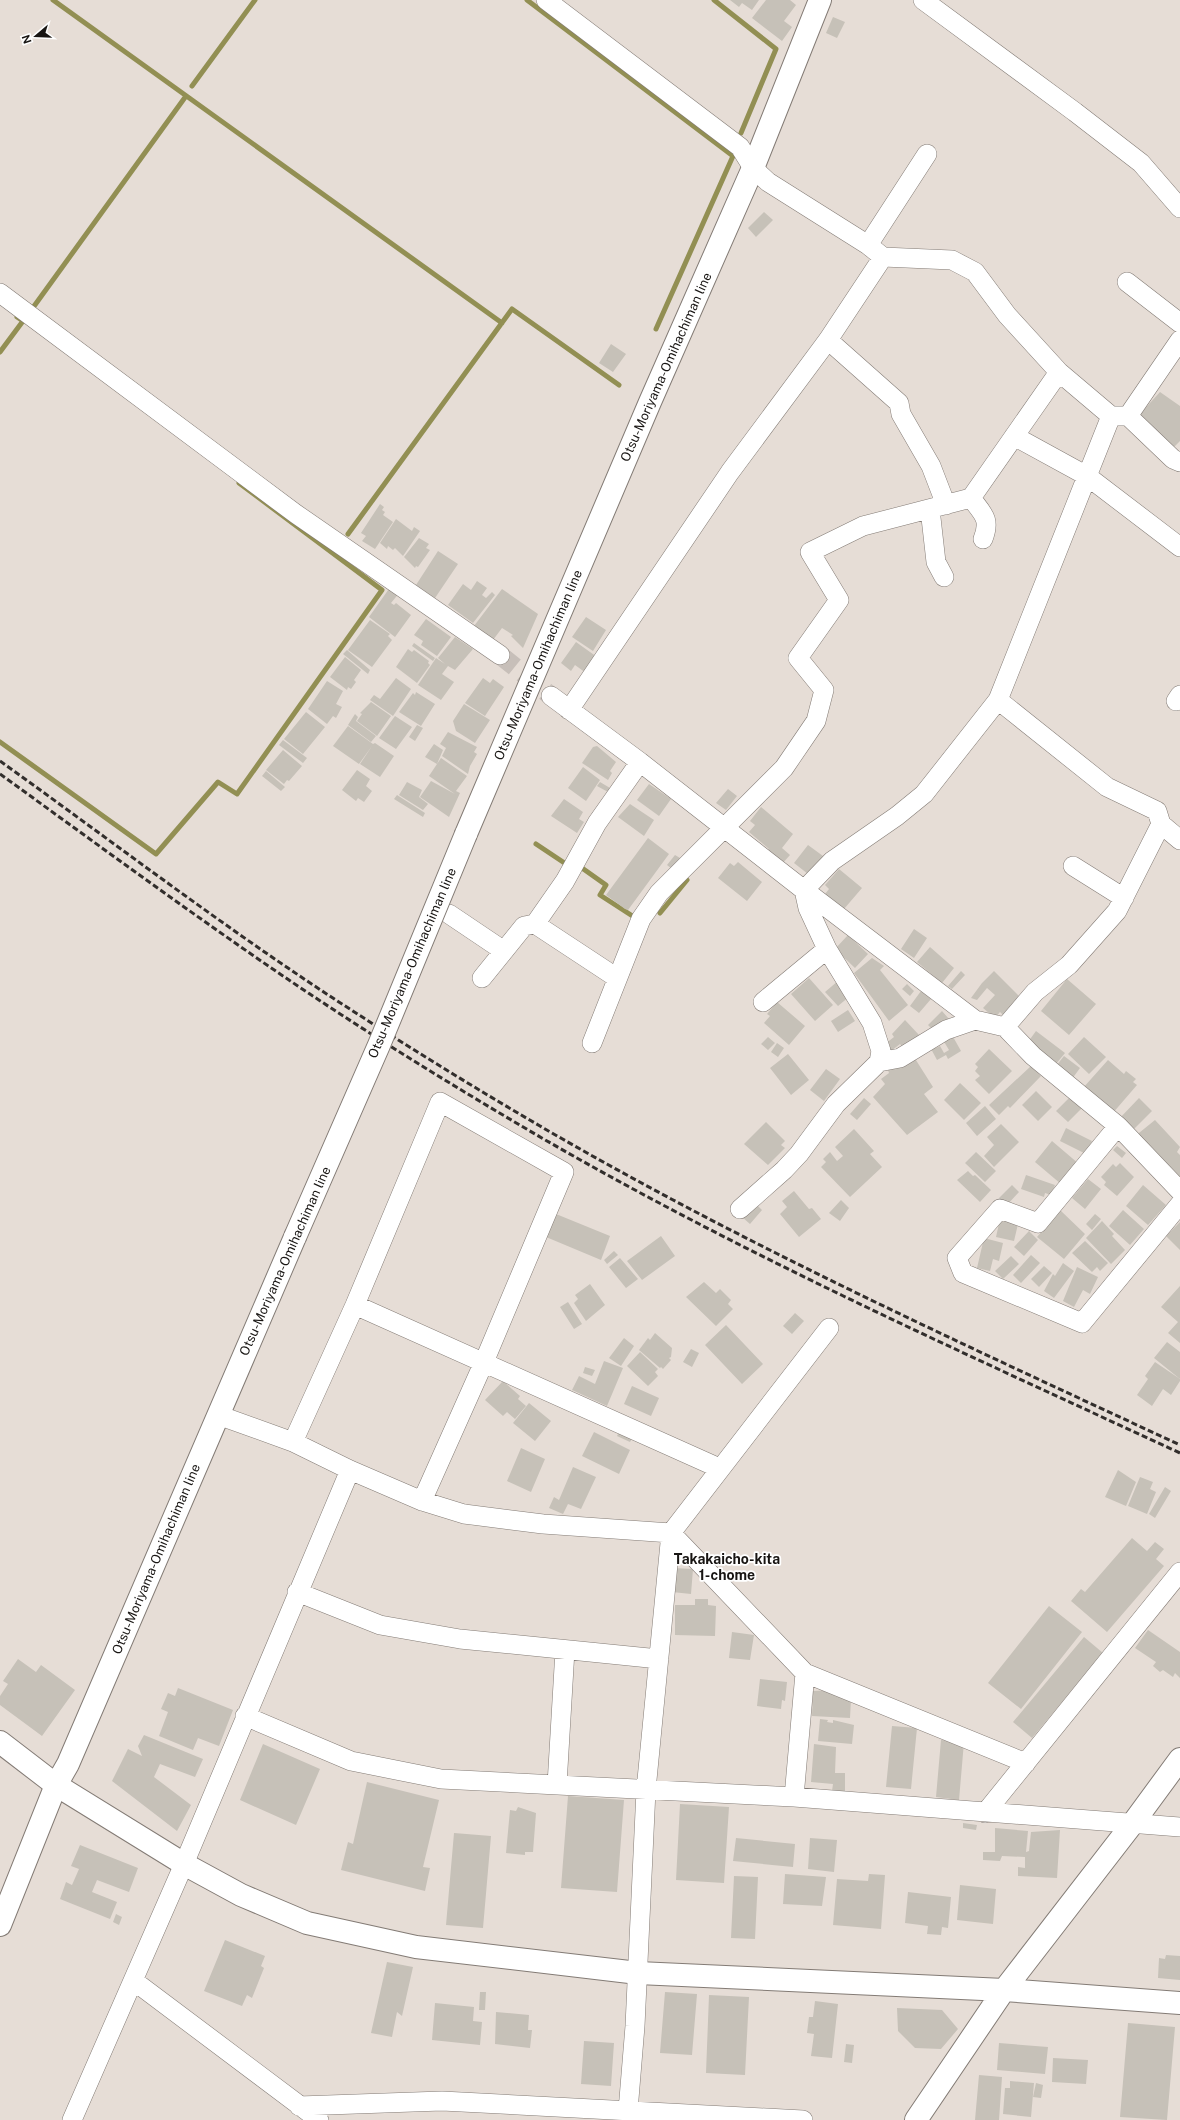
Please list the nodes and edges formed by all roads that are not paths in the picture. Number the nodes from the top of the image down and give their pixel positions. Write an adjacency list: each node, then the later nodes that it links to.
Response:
1 (546, 0): 5 (street)
2 (820, 0): 5 (main road, Otsu-Moriyama-Omihachiman line)
3 (923, 0): 6 (street)
4 (927, 154): 7 (street)
5 (753, 168): 7 (street); 53 (main road, Otsu-Moriyama-Omihachiman line, bridge)
6 (1180, 208)
7 (868, 245): 8 (street)
8 (883, 257): 12 (street); 14 (street)
9 (1127, 282): 11 (street)
10 (0, 293): 24 (street)
11 (1180, 323)
12 (828, 340): 20 (street); 27 (street)
13 (1180, 340): 15 (street)
14 (1059, 372): 15 (street); 16 (street)
15 (1120, 416): 17 (street); 18 (street)
16 (1014, 436): 18 (street); 19 (street)
17 (1180, 462)
18 (1087, 476): 22 (street); 26 (street)
19 (971, 498): 20 (street); 21 (street)
20 (938, 507): 23 (street); 30 (street)
21 (984, 539)
22 (1180, 547)
23 (944, 577)
24 (500, 655)
25 (550, 696): 27 (street)
26 (998, 700): 29 (street); 33 (street)
27 (569, 710): 28 (street)
28 (640, 762): 30 (street); 36 (street)
29 (1161, 824): 31 (street); 34 (street)
30 (724, 828): 33 (street); 40 (street)
31 (1180, 840)
32 (1073, 866): 34 (street)
33 (804, 890): 37 (street); 42 (street)
34 (1124, 898): 43 (street)
35 (449, 914): 38 (street)
36 (535, 924): 38 (street); 40 (street)
37 (827, 949): 41 (street); 45 (street)
38 (504, 950): 39 (street)
39 (482, 978)
40 (617, 978): 44 (street)
41 (763, 1002)
42 (976, 1020): 43 (street); 45 (street)
43 (1004, 1027): 46 (street)
44 (592, 1044)
45 (879, 1062): 49 (street)
46 (1118, 1126): 47 (street); 48 (street)
47 (1180, 1191)
48 (1180, 1204)
49 (740, 1209)
50 (355, 1305): 52 (street); 52 (street); 54 (street)
51 (828, 1328): 55 (street)
52 (484, 1362): 55 (street); 57 (street)
53 (218, 1415): 54 (street); 68 (main road, Otsu-Moriyama-Omihachiman line)
54 (293, 1442): 56 (street)
55 (719, 1468): 58 (street)
56 (350, 1470): 57 (street); 60 (street)
57 (422, 1501): 58 (street)
58 (671, 1532): 62 (street); 63 (street)
59 (1180, 1572): 67 (street)
60 (297, 1592): 61 (street); 64 (street)
61 (565, 1650): 62 (street); 69 (street)
62 (659, 1659): 70 (street)
63 (805, 1673): 67 (street); 71 (street)
64 (245, 1716): 69 (street); 75 (street)
65 (0, 1742): 68 (main road)
66 (1180, 1760): 73 (main road)
67 (1026, 1762): 72 (street)
68 (56, 1785): 75 (main road); 76 (main road, Otsu-Moriyama-Omihachiman line)
69 (557, 1785): 70 (street)
70 (646, 1790): 71 (street); 77 (street)
71 (794, 1797): 72 (street)
72 (985, 1813): 73 (street)
73 (1134, 1823): 74 (street); 79 (main road)
74 (1180, 1827)
75 (184, 1864): 77 (main road); 78 (street)
76 (0, 1925)
77 (638, 1973): 79 (main road); 82 (street)
78 (134, 1981): 81 (street); 83 (street)
79 (1004, 1990): 80 (main road); 86 (main road)
80 (1180, 2004)
81 (299, 2106): 82 (street); 84 (street)
82 (628, 2111): 85 (street)
83 (78, 2118)
84 (319, 2120)
85 (803, 2120)
86 (916, 2120)

